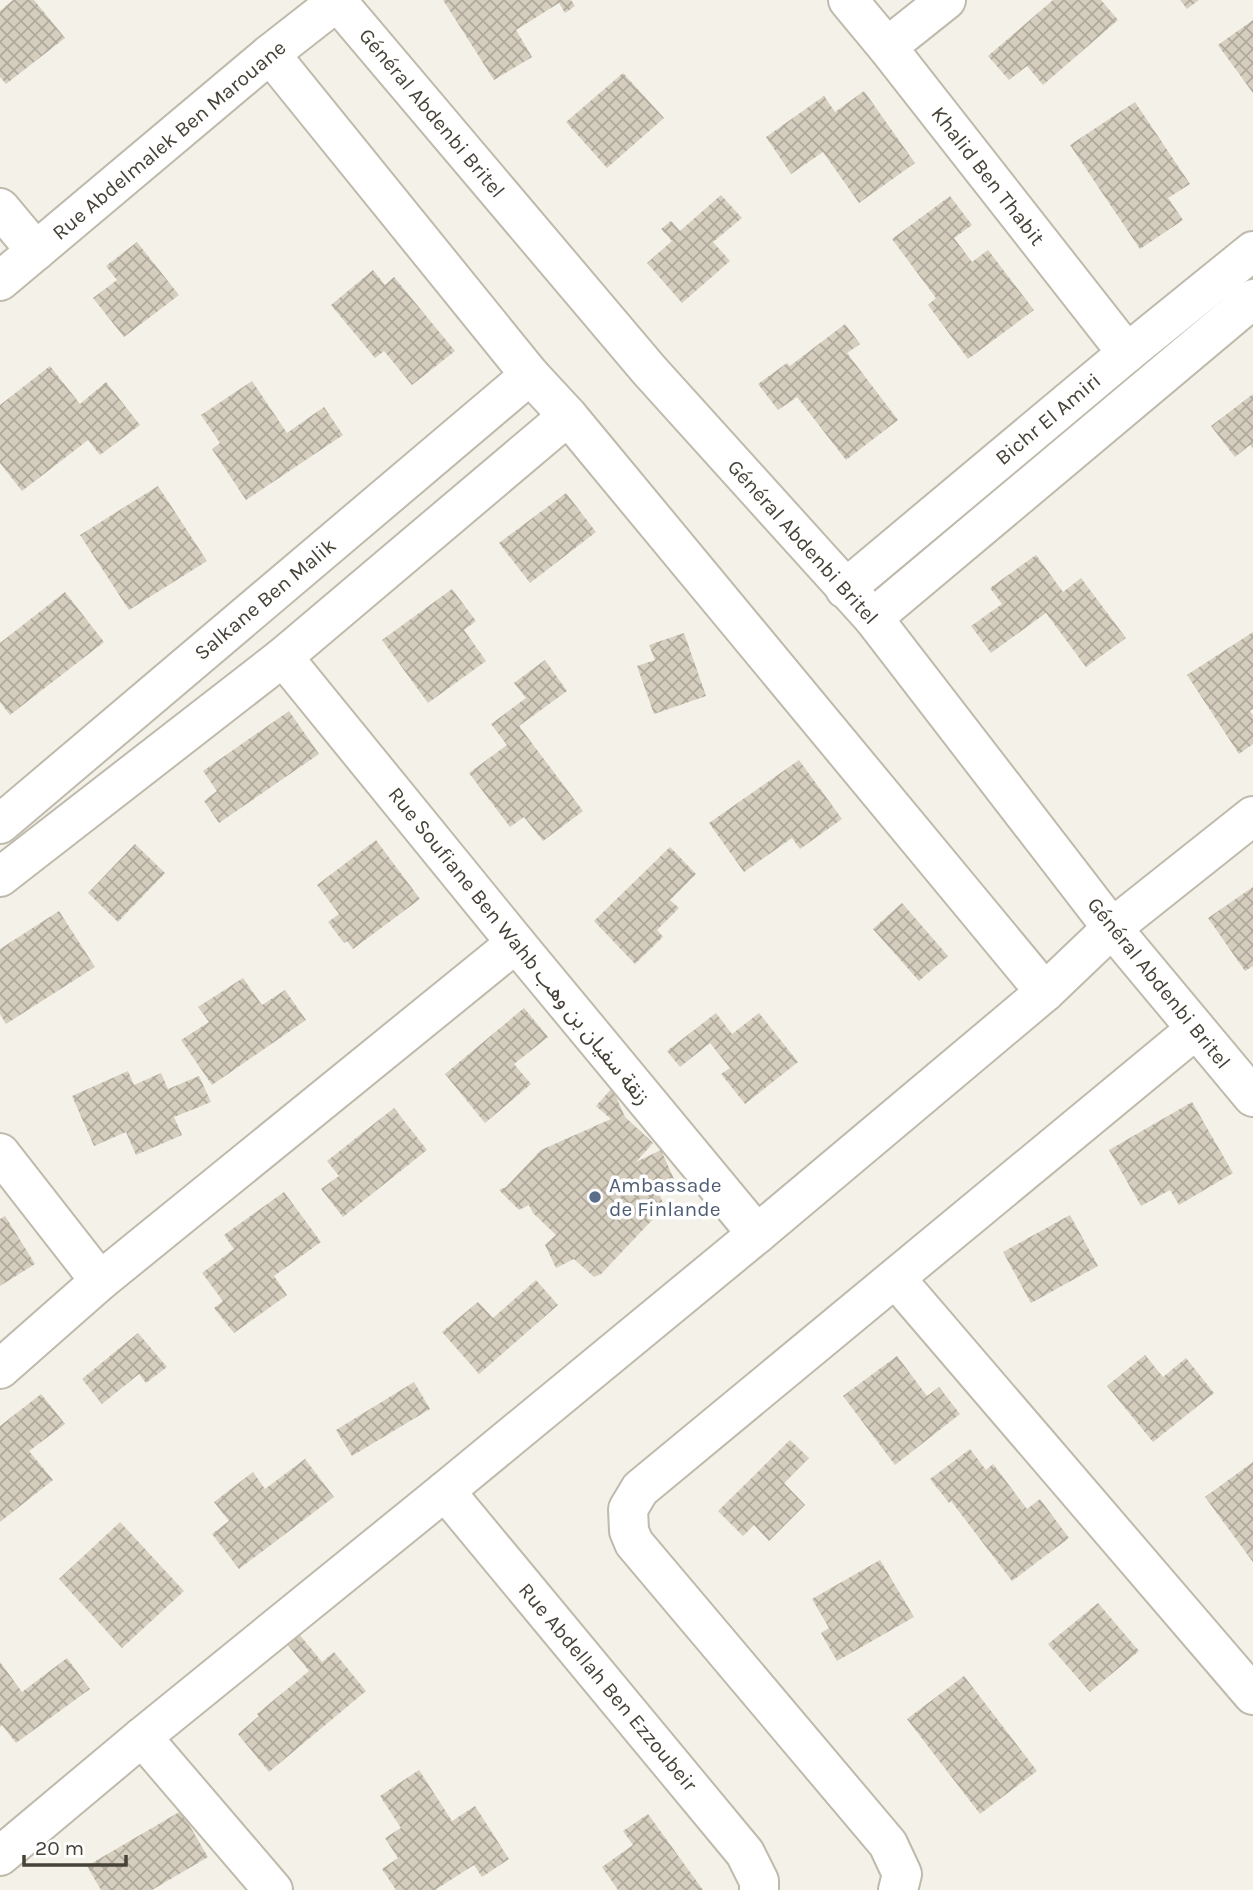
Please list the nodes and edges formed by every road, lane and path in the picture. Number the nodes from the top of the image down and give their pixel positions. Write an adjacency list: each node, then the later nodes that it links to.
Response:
1 (338, 0): 5 (street, Rue Abdelmalek Ben Marouane); 14 (street, Général Abdenbi Britel)
2 (848, 0): 4 (street, Khalid Ben Thabit)
3 (946, 0): 4 (street)
4 (887, 47): 11 (street, Khalid Ben Thabit)
5 (270, 54): 7 (street, Rue Abdelmalek Ben Marouane); 12 (street)
6 (0, 208): 7 (street)
7 (36, 251): 9 (street, Rue Abdelmalek Ben Marouane)
8 (1253, 251): 11 (street, Bichr El Amiri)
9 (0, 281)
10 (1253, 299): 15 (street, Bichr El Amiri)
11 (1127, 353): 14 (street, Bichr El Amiri)
12 (530, 375): 13 (street); 18 (street, Salkane Ben Malik)
13 (568, 416): 16 (street); 22 (street)
14 (845, 589): 15 (street, Général Abdenbi Britel)
15 (873, 618): 20 (street, Général Abdenbi Britel)
16 (283, 657): 19 (street); 21 (street, Rue Soufiane Ben Wahb زنقة سفيان بن وهب)
17 (1253, 816): 20 (street)
18 (0, 824)
19 (0, 877)
20 (1112, 928): 22 (street); 23 (street, Général Abdenbi Britel)
21 (516, 943): 26 (street, Rue Soufiane Ben Wahb زنقة سفيان بن وهب); 28 (street)
22 (1045, 992): 26 (street)
23 (1196, 1030): 24 (street, Général Abdenbi Britel); 27 (street)
24 (1253, 1097)
25 (0, 1153): 28 (street)
26 (757, 1234): 30 (street)
27 (896, 1279): 31 (street); 36 (street)
28 (100, 1282): 29 (street)
29 (0, 1369)
30 (445, 1491): 32 (street); 35 (street, Rue Abdellah Ben Ezzoubeir)
31 (1253, 1695)
32 (142, 1737): 33 (street); 34 (street)
33 (0, 1856)
34 (273, 1890)
35 (759, 1890)
36 (898, 1890)

